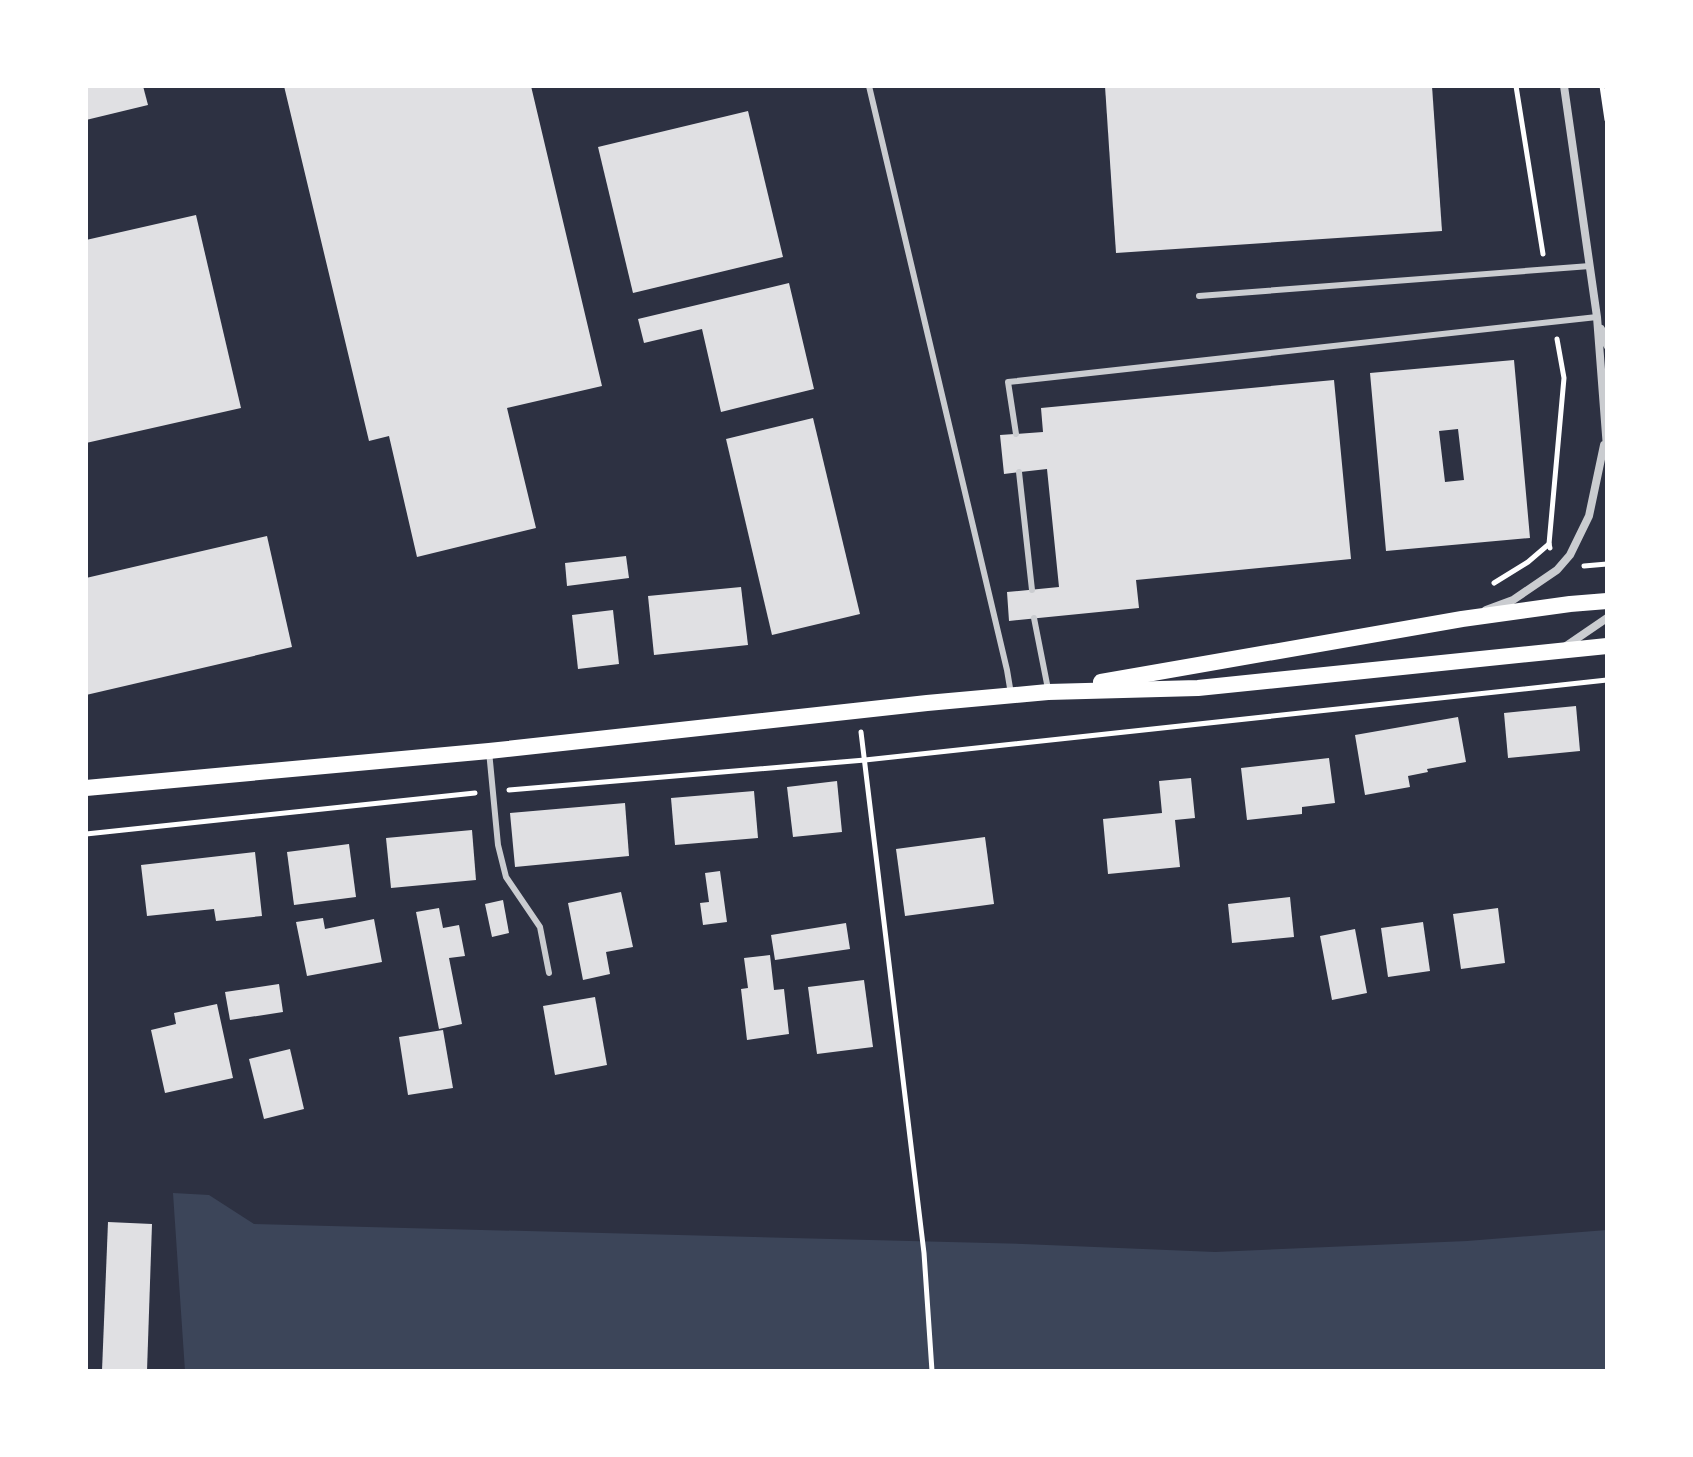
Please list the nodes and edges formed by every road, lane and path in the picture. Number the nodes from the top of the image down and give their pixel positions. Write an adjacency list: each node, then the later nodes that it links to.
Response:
1 (869, 86): 24 (lane)
2 (1564, 86): 5 (street)
3 (1602, 86): 4 (path)
4 (1607, 120)
5 (1590, 266): 6 (lane); 7 (street)
6 (1199, 296)
7 (1597, 317): 8 (street); 9 (lane); 10 (street)
8 (1607, 345)
9 (1016, 434)
10 (1606, 436): 11 (street); 19 (street)
11 (1607, 448)
12 (1019, 472): 15 (lane)
13 (1549, 544): 14 (path)
14 (1491, 585)
15 (1032, 590)
16 (1607, 601): 19 (main road)
17 (1034, 618): 23 (lane)
18 (1607, 618): 21 (street)
19 (1462, 619): 23 (main road)
20 (1607, 646): 21 (main road)
21 (1562, 649): 23 (main road)
22 (1607, 680): 27 (path)
23 (1048, 692): 24 (main road)
24 (1011, 695): 25 (main road)
25 (858, 710): 26 (main road); 27 (path)
26 (489, 751): 28 (main road); 29 (lane)
27 (865, 760): 29 (path); 32 (path)
28 (86, 788)
29 (492, 791): 30 (path); 31 (lane)
30 (86, 834)
31 (549, 973)
32 (932, 1371)

